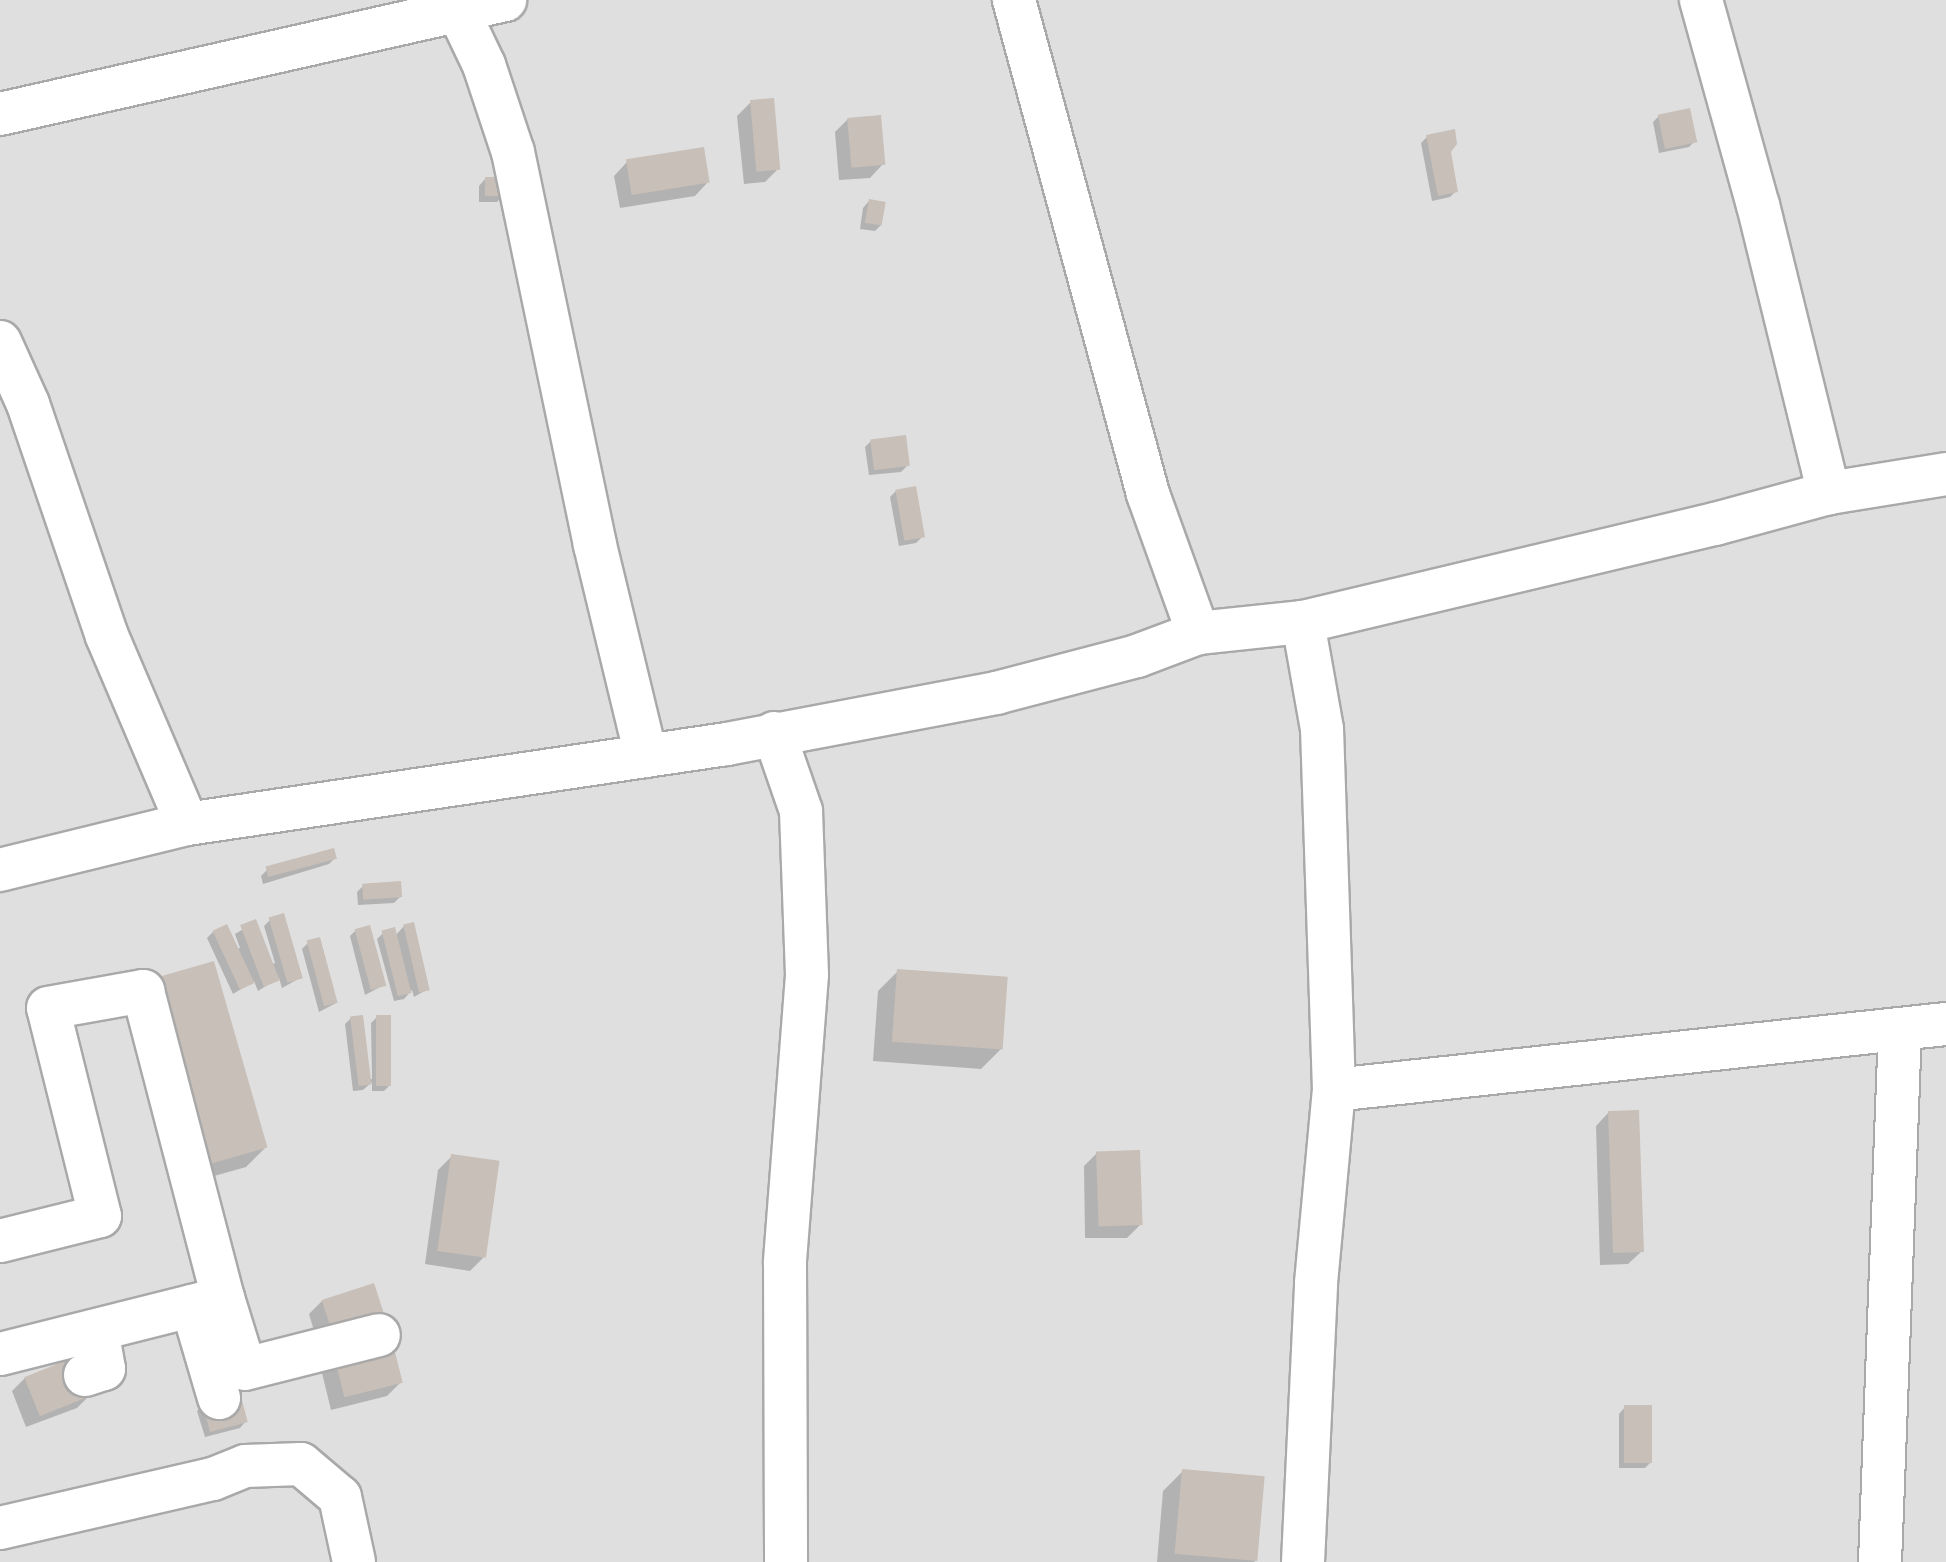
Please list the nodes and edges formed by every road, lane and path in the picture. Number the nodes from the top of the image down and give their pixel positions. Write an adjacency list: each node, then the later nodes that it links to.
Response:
1 (505, 0): 4 (street)
2 (1014, 0): 10 (street)
3 (1701, 0): 8 (street)
4 (455, 7): 5 (street); 12 (street)
5 (0, 114)
6 (0, 342): 13 (street)
7 (1946, 474): 8 (street)
8 (1829, 493): 9 (street)
9 (1303, 622): 10 (street); 17 (street)
10 (1198, 633): 11 (street)
11 (774, 733): 12 (street); 27 (street)
12 (646, 756): 13 (street)
13 (187, 824): 14 (street)
14 (0, 870)
15 (1946, 1024): 16 (street)
16 (1900, 1030): 17 (street); 29 (street)
17 (1334, 1090): 28 (street)
18 (0, 1241): 19 (street)
19 (208, 1302): 20 (street); 21 (street); 24 (street)
20 (97, 1331): 22 (street); 23 (street)
21 (379, 1335)
22 (0, 1354)
23 (85, 1375)
24 (219, 1398)
25 (0, 1528): 26 (street)
26 (354, 1562)
27 (786, 1562)
28 (1303, 1562)
29 (1880, 1562)

